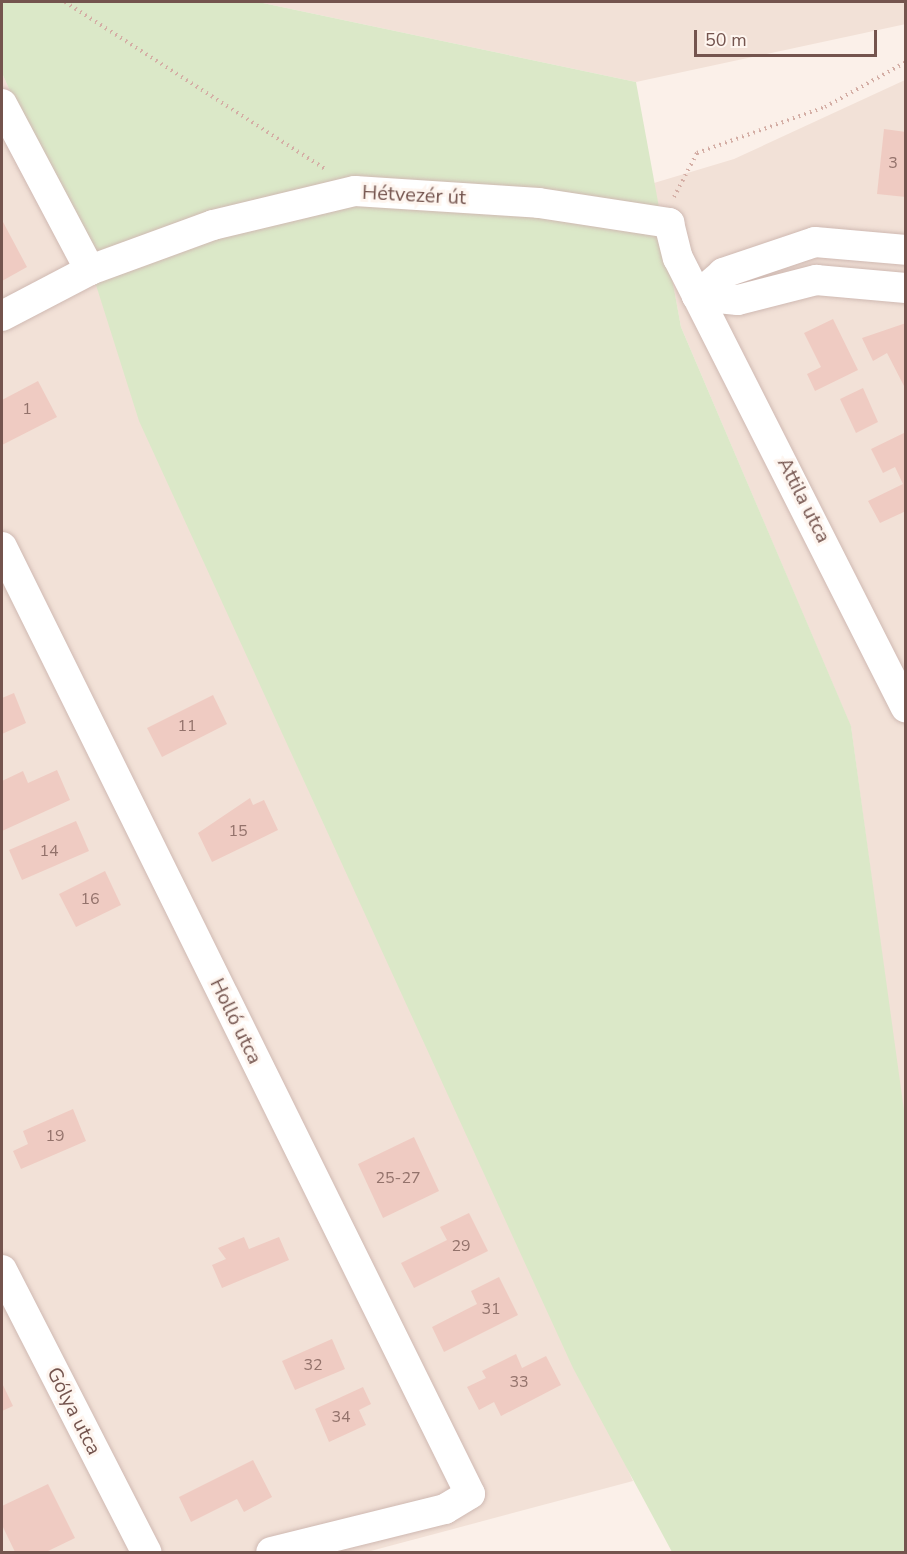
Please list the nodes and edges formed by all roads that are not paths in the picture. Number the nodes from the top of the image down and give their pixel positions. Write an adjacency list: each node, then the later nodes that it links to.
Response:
1 (2, 104): 3 (street)
2 (906, 250): 5 (street)
3 (90, 270): 5 (street, Hétvezér út); 6 (street, Hétvezér út)
4 (906, 288): 5 (street)
5 (697, 296): 8 (street, Attila utca)
6 (2, 316)
7 (2, 547): 12 (street, Holló utca)
8 (906, 708)
9 (2, 1270): 10 (street, Gólya utca)
10 (9, 1301): 11 (street, Gólya utca)
11 (146, 1552)
12 (271, 1552)

